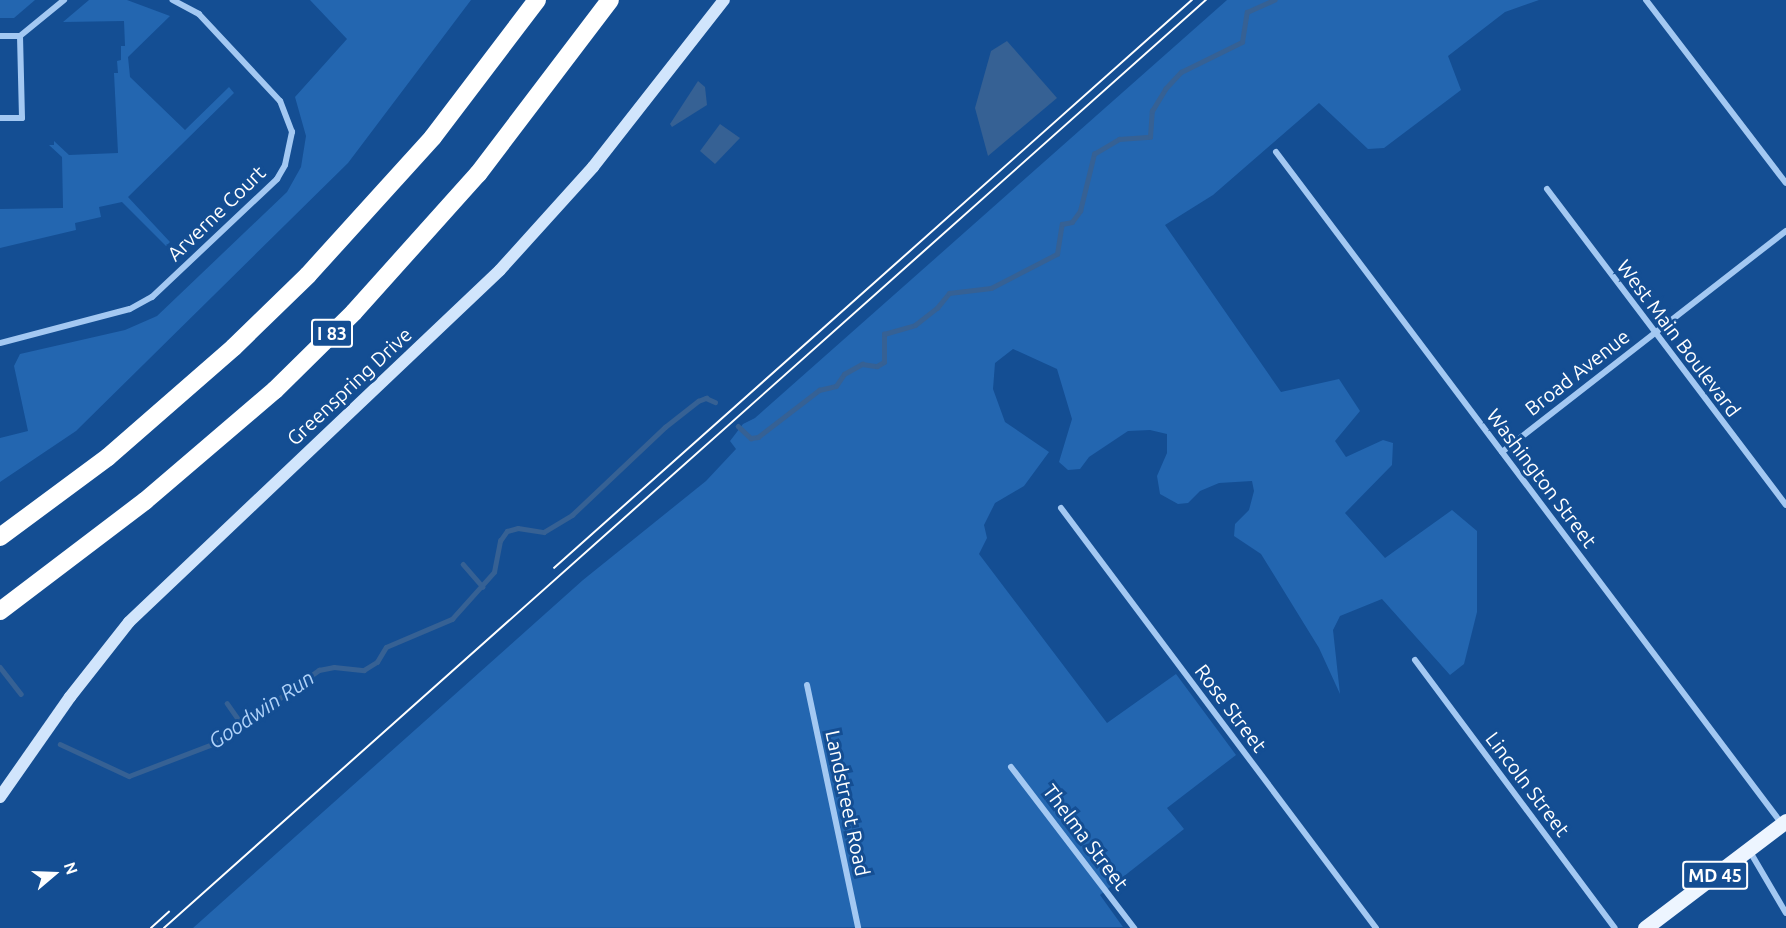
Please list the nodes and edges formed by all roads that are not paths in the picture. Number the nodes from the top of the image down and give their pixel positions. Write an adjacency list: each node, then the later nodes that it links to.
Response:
1 (64, 0): 8 (street)
2 (173, 0): 15 (street, Arverne Court)
3 (537, 0): 19 (highway)
4 (610, 0): 20 (highway, I 83)
5 (724, 0): 24 (main road, Greenspring Drive)
6 (1646, 0): 11 (street)
7 (0, 36): 8 (street)
8 (20, 36): 9 (street)
9 (0, 118)
10 (1276, 152): 16 (street, Washington Street)
11 (1786, 183)
12 (1547, 189): 14 (street, West Main Boulevard)
13 (1786, 231): 14 (street, Broad Avenue)
14 (1654, 333): 16 (street, Broad Avenue); 17 (street, West Main Boulevard)
15 (0, 343)
16 (1502, 452): 25 (street, Washington Street)
17 (1786, 505)
18 (1061, 508): 30 (street, Rose Street)
19 (0, 537)
20 (0, 610)
21 (1415, 660): 31 (street, Lincoln Street)
22 (807, 685): 28 (street, Landstreet Road)
23 (1011, 767): 29 (street, Thelma Street)
24 (0, 797)
25 (1784, 823): 26 (main road, MD 45)
26 (1749, 849): 27 (street); 32 (main road, MD 45)
27 (1786, 913)
28 (858, 928)
29 (1134, 928)
30 (1376, 928)
31 (1615, 928)
32 (1645, 928)

